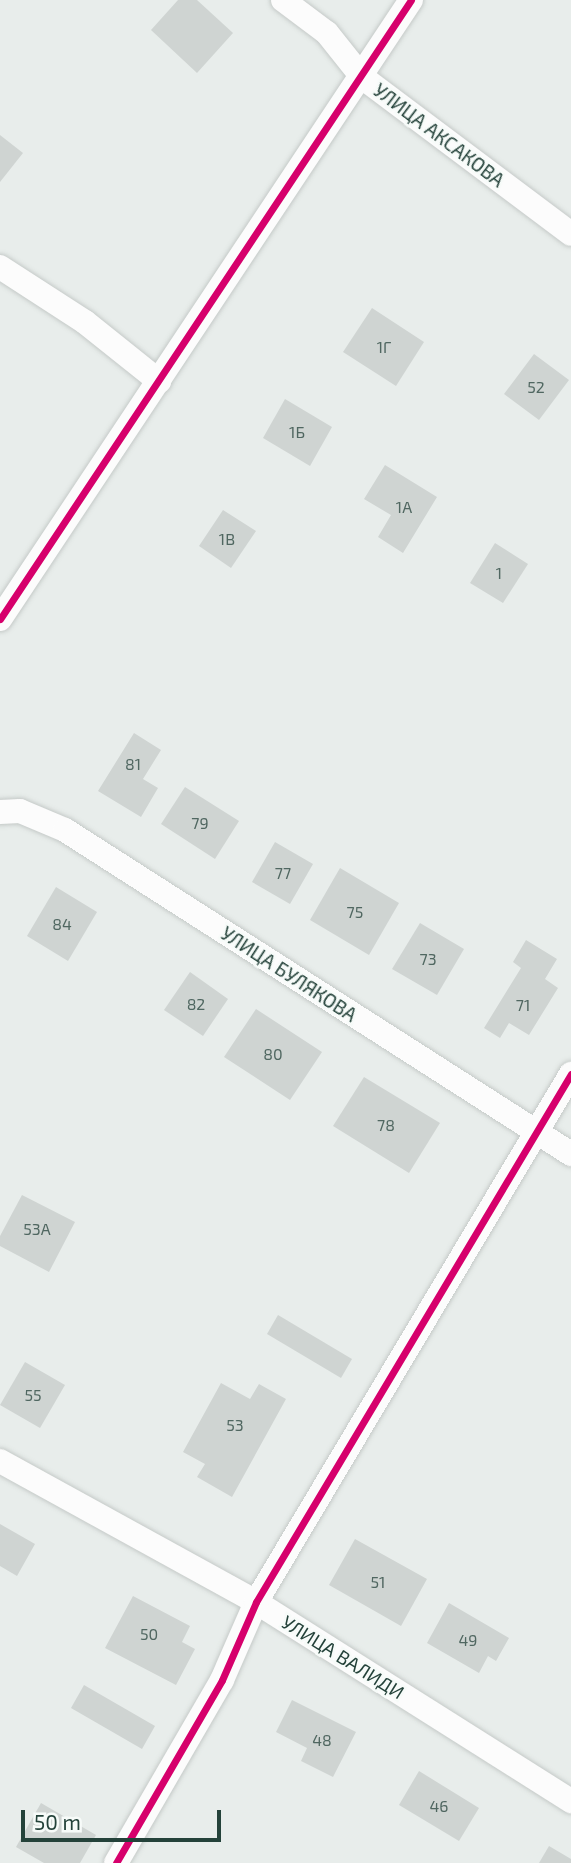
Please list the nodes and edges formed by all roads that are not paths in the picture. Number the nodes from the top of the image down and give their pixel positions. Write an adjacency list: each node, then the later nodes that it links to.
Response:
1 (283, 0): 3 (street, УЛИЦА АКСАКОВА)
2 (411, 0): 3 (street)
3 (362, 77): 4 (street, УЛИЦА АКСАКОВА); 6 (street)
4 (571, 234)
5 (0, 267): 6 (street)
6 (159, 382): 7 (street)
7 (0, 619)
8 (0, 812): 10 (street, УЛИЦА БУЛЯКОВА)
9 (571, 1074): 10 (street)
10 (538, 1134): 11 (street, УЛИЦА БУЛЯКОВА); 13 (street)
11 (571, 1154)
12 (0, 1461): 13 (street, УЛИЦА ВАЛИДИ)
13 (256, 1602): 14 (street, УЛИЦА ВАЛИДИ); 15 (street)
14 (571, 1801)
15 (116, 1863)

